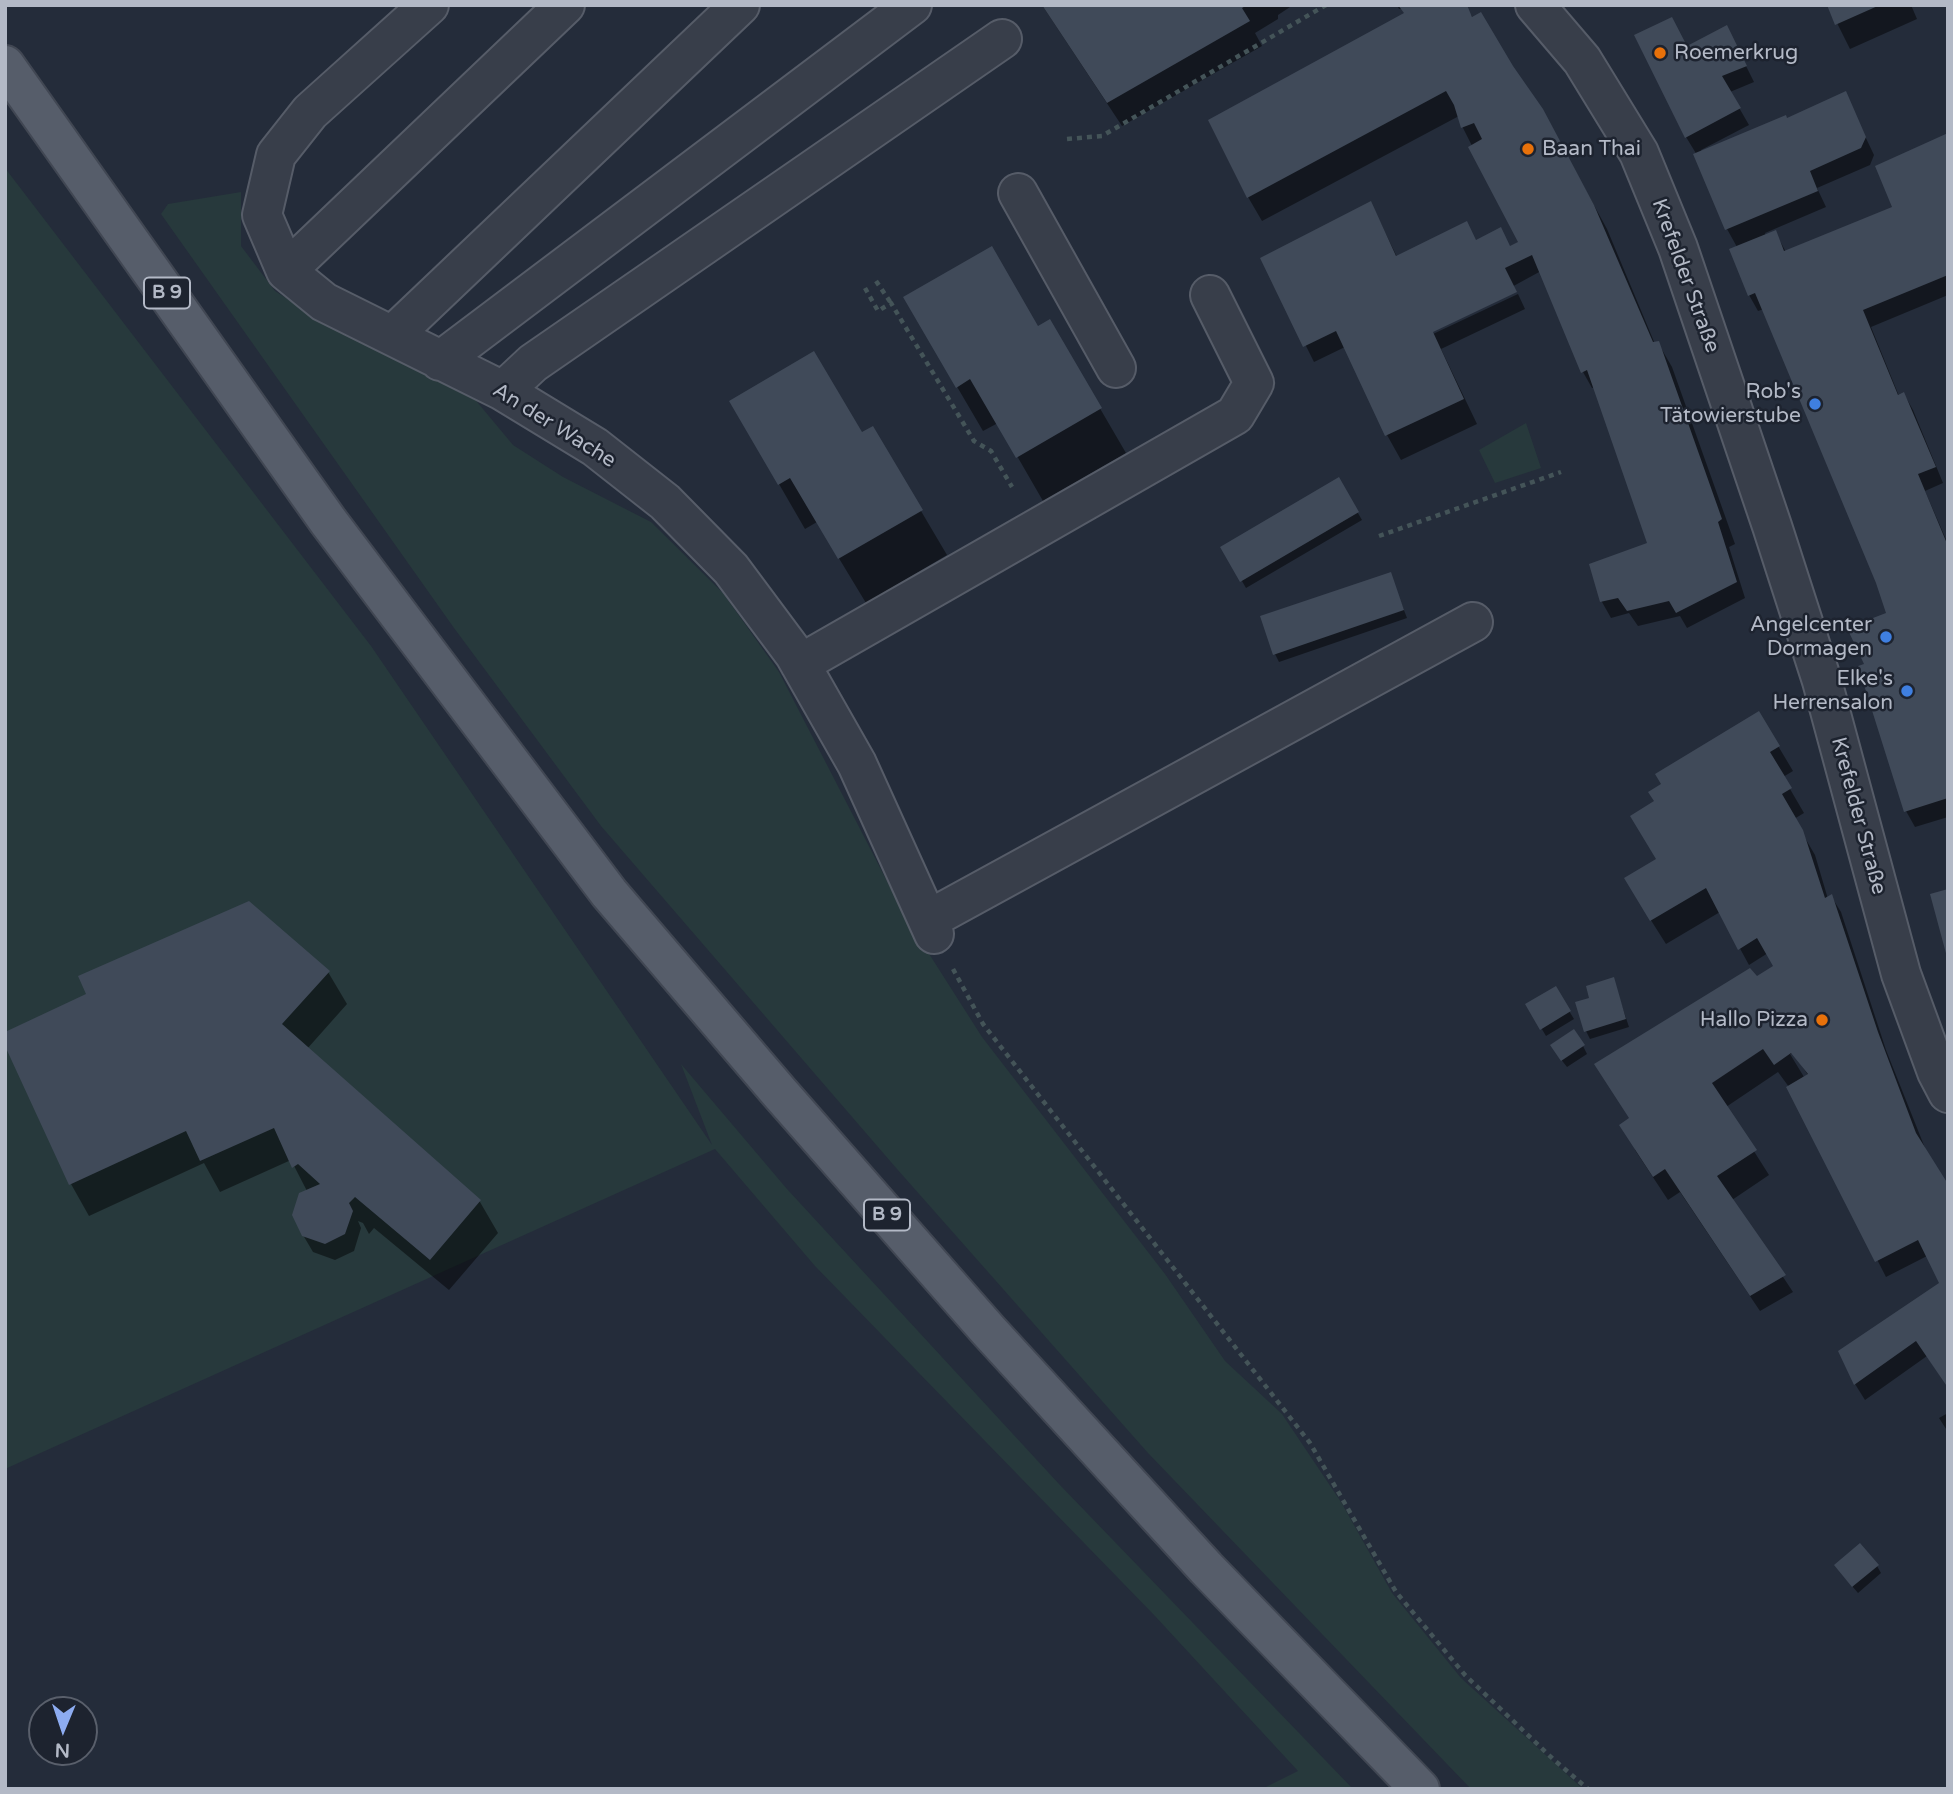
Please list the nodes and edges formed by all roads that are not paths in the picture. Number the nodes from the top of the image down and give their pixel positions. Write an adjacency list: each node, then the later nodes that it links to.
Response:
1 (429, 5): 9 (street, An der Wache)
2 (565, 5): 9 (street)
3 (740, 5): 11 (street)
4 (912, 5): 12 (street)
5 (1535, 5): 17 (street, Krefelder Straße)
6 (1002, 39): 14 (street)
7 (5, 65): 18 (main road, B 9)
8 (1018, 193): 13 (street)
9 (286, 271): 11 (street, An der Wache)
10 (1210, 295): 16 (street)
11 (393, 335): 12 (street, An der Wache)
12 (440, 361): 14 (street, An der Wache)
13 (1116, 368)
14 (503, 391): 16 (street, An der Wache)
15 (1473, 622): 16 (street, An der Wache)
16 (800, 664)
17 (1948, 1093)
18 (1420, 1789)

